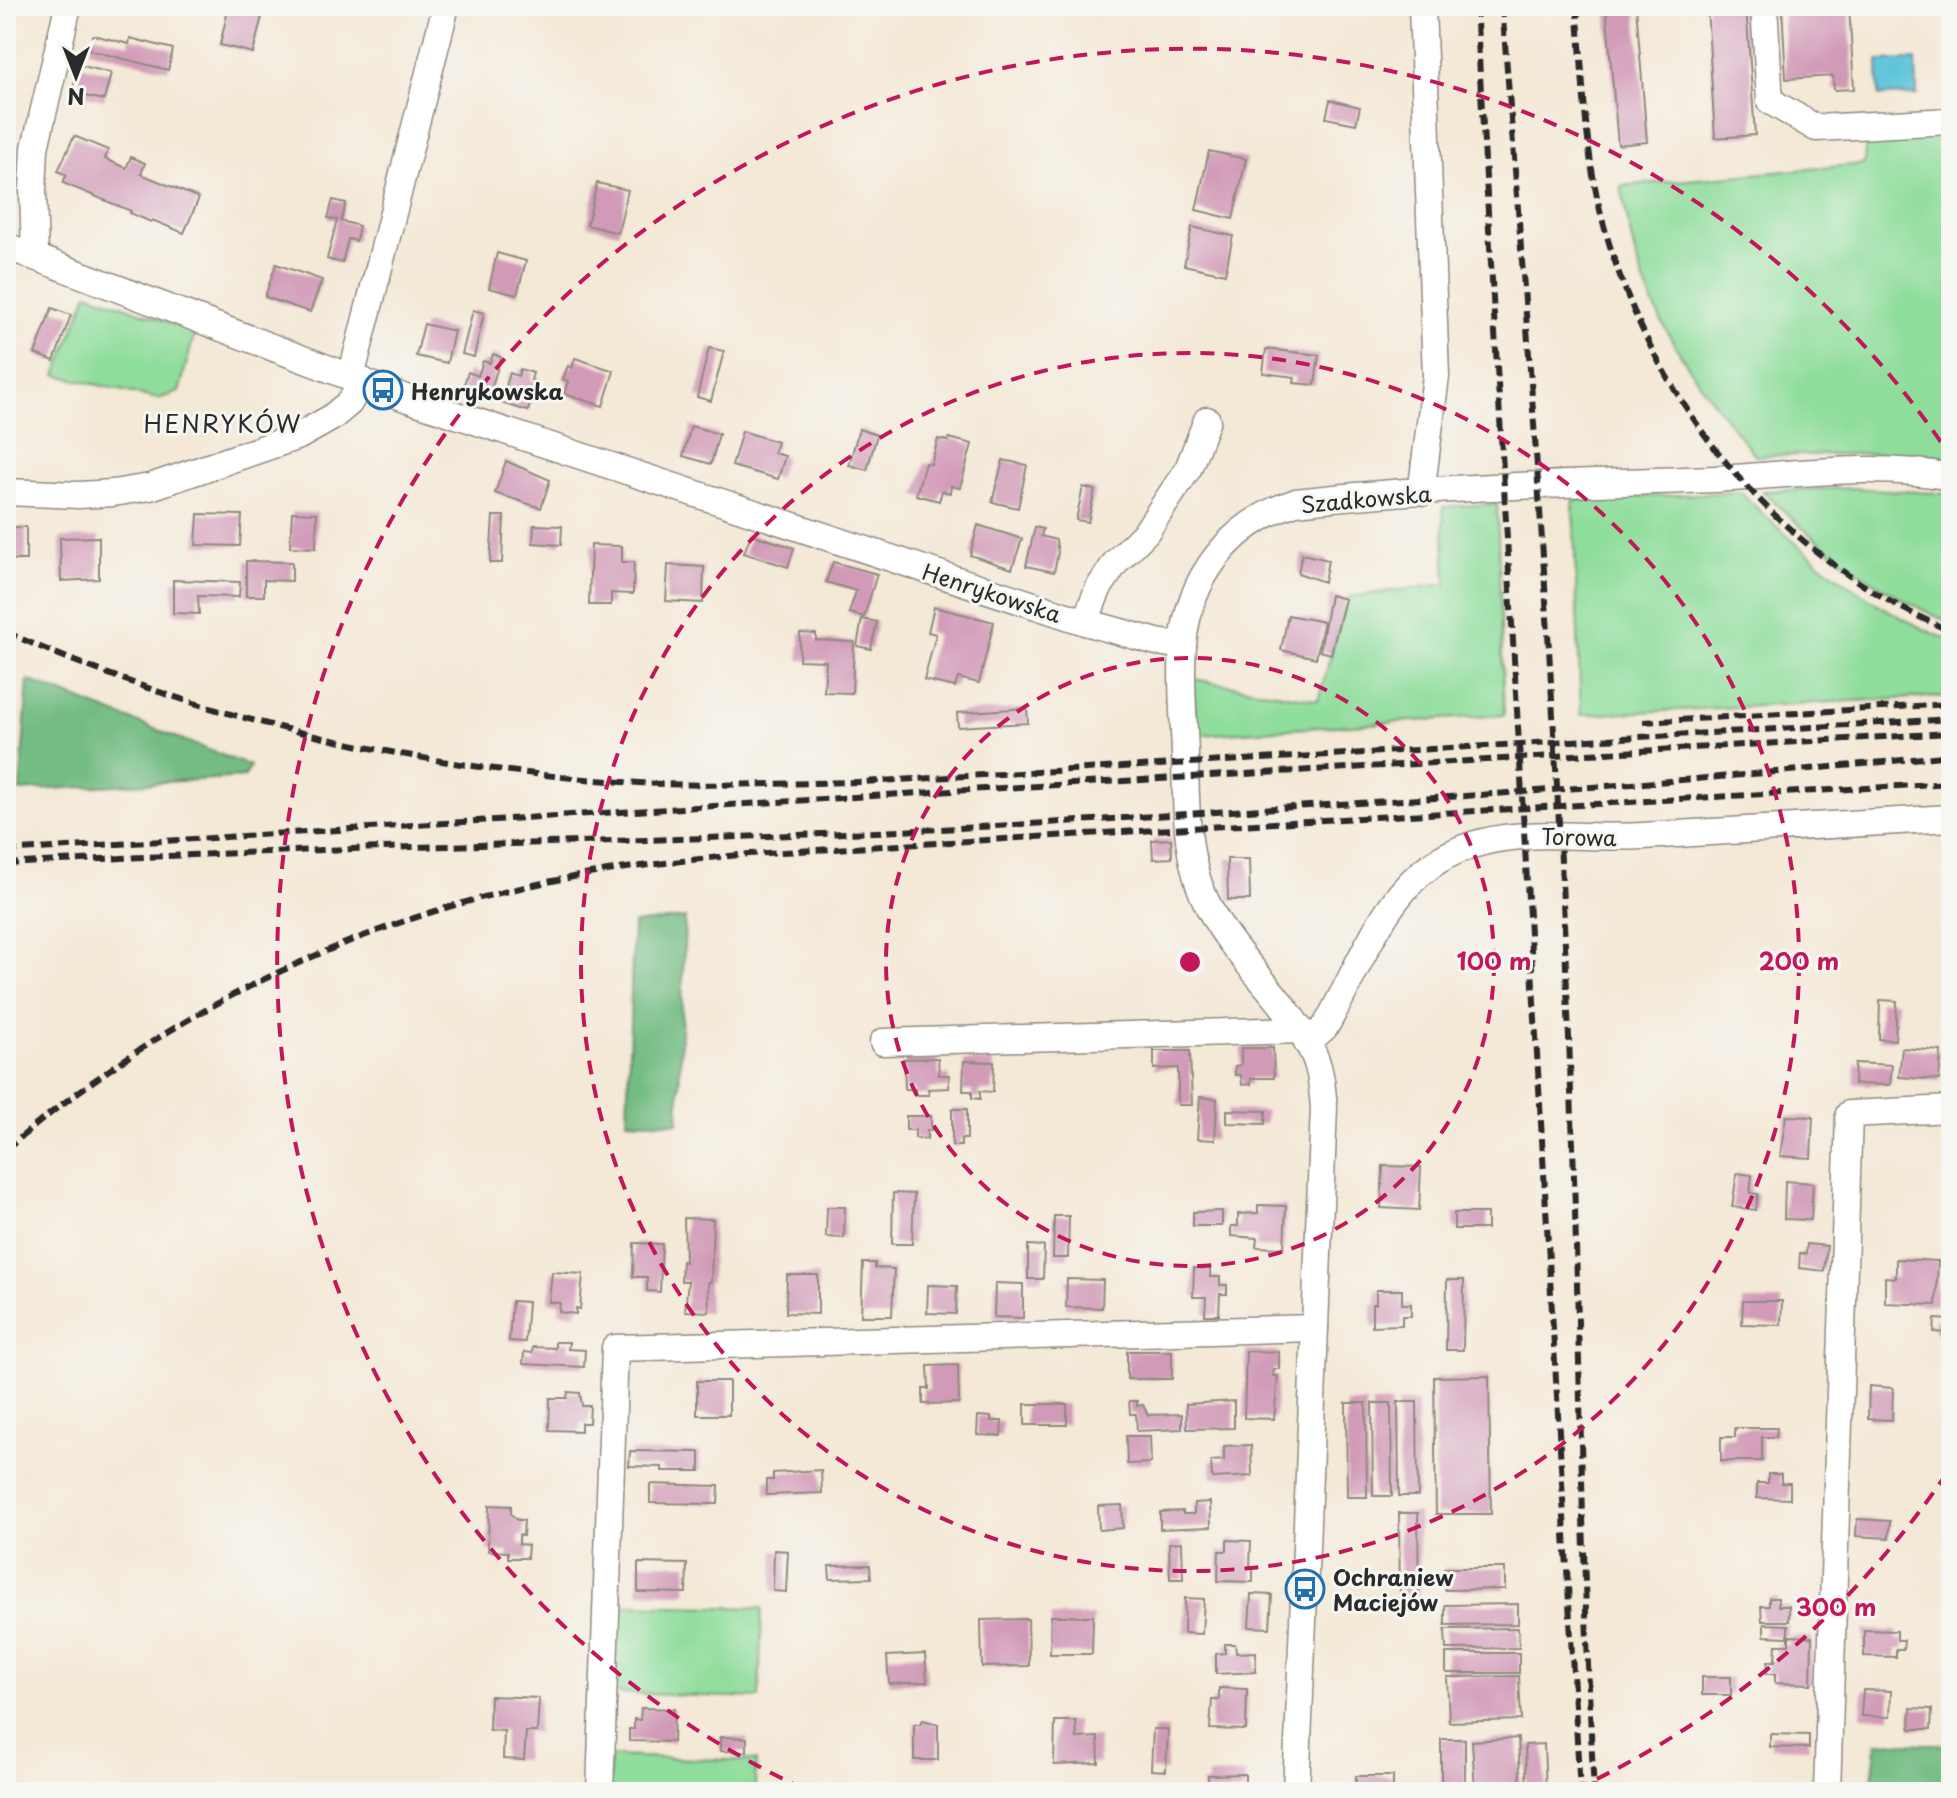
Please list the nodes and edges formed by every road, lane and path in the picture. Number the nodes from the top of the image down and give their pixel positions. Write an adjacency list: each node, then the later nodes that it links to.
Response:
1 (68, 6): 7 (street)
2 (446, 6): 8 (street)
3 (1422, 6): 12 (street)
4 (1764, 6): 5 (street)
5 (1951, 121)
6 (6, 246): 7 (street, Henrykowska)
7 (35, 257): 8 (street, Henrykowska)
8 (357, 379): 11 (street); 13 (street, Henrykowska)
9 (1207, 420): 13 (street)
10 (1951, 477): 12 (street, Szadkowska)
11 (6, 492)
12 (1424, 492): 14 (street, Szadkowska)
13 (1085, 622): 14 (street, Henrykowska)
14 (1183, 646): 16 (street, Szadkowska)
15 (1951, 818): 16 (street, Torowa)
16 (1304, 1037): 17 (street); 19 (street, Szadkowska)
17 (883, 1042)
18 (1951, 1109): 22 (street)
19 (1315, 1328): 20 (street); 21 (street, Szadkowska)
20 (600, 1792)
21 (1296, 1792)
22 (1827, 1792)

